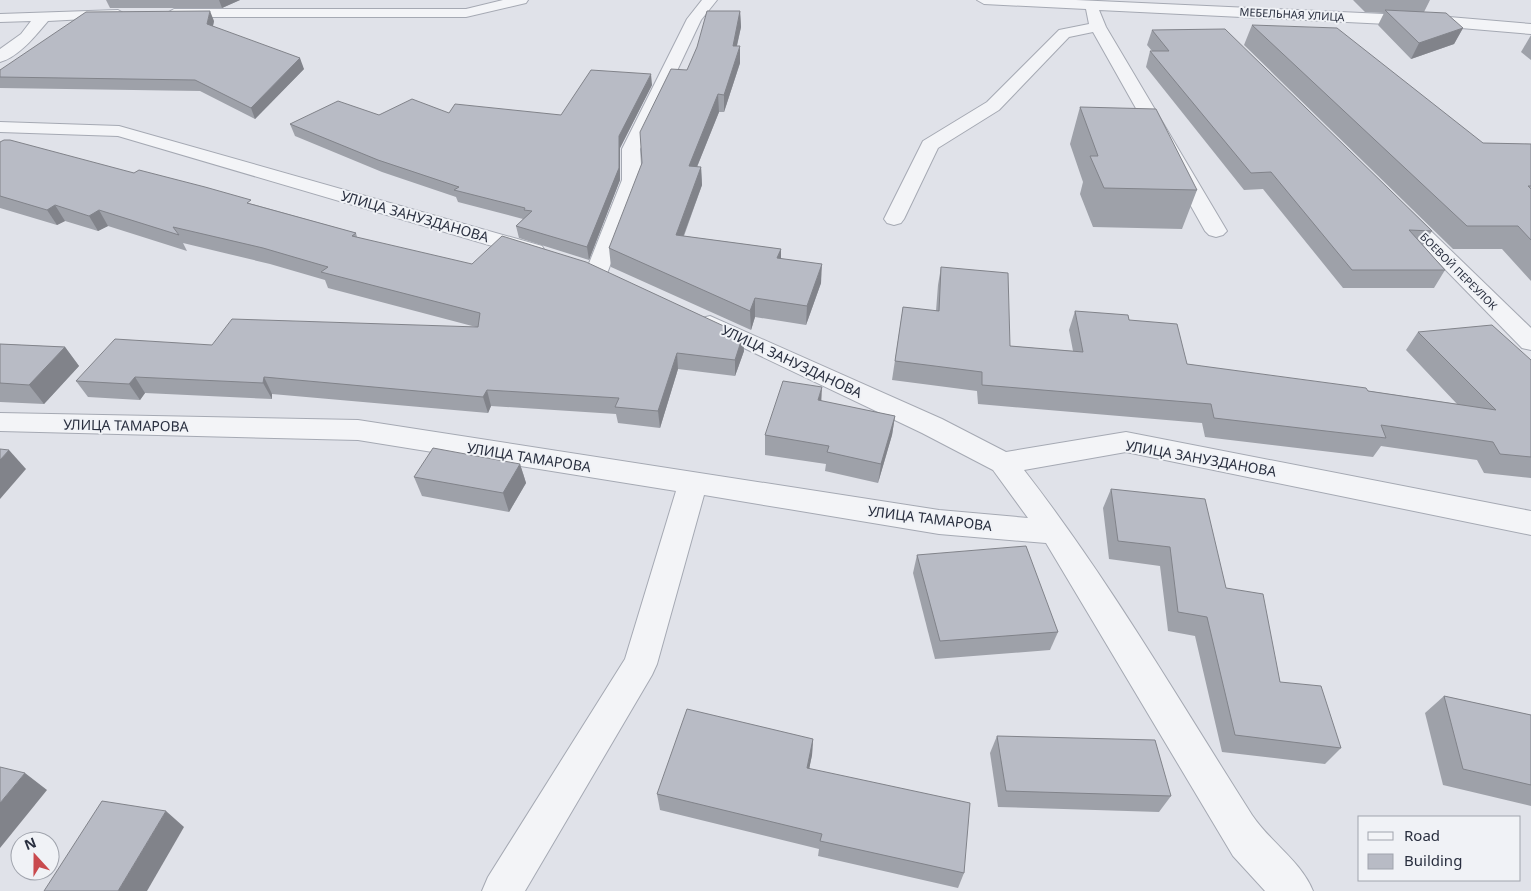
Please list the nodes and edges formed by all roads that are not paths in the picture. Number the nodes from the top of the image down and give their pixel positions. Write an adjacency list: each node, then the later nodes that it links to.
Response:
1 (174, 0): 2 (street)
2 (275, 0)
3 (521, 0): 9 (street)
4 (710, 0): 23 (street)
5 (984, 0): 7 (street, МЕБЕЛЬНАЯ УЛИЦА)
6 (1298, 0): 11 (street)
7 (1090, 4): 8 (street, МЕБЕЛЬНАЯ УЛИЦА); 14 (street)
8 (1196, 9): 11 (street, МЕБЕЛЬНАЯ УЛИЦА); 16 (street)
9 (160, 13)
10 (132, 14): 12 (street)
11 (1308, 16): 15 (street, МЕБЕЛЬНАЯ УЛИЦА)
12 (44, 17): 13 (street); 17 (street)
13 (0, 18)
14 (1098, 27): 20 (street); 21 (street)
15 (1531, 29)
16 (1217, 30)
17 (0, 57)
18 (0, 127): 22 (street, УЛИЦА ЗАНУЗДАНОВА)
19 (1384, 196): 25 (street, БОЕВОЙ ПЕРЕУЛОК)
20 (894, 218)
21 (1216, 231)
22 (551, 257)
23 (597, 272)
24 (688, 313): 27 (street, УЛИЦА ЗАНУЗДАНОВА)
25 (1531, 342)
26 (0, 422): 28 (street, УЛИЦА ТАМАРОВА)
27 (1003, 462): 29 (street, УЛИЦА ЗАНУЗДАНОВА); 30 (street)
28 (693, 482): 30 (street, УЛИЦА ТАМАРОВА); 31 (street)
29 (1531, 523)
30 (1055, 532): 32 (street)
31 (502, 891)
32 (1292, 891)

